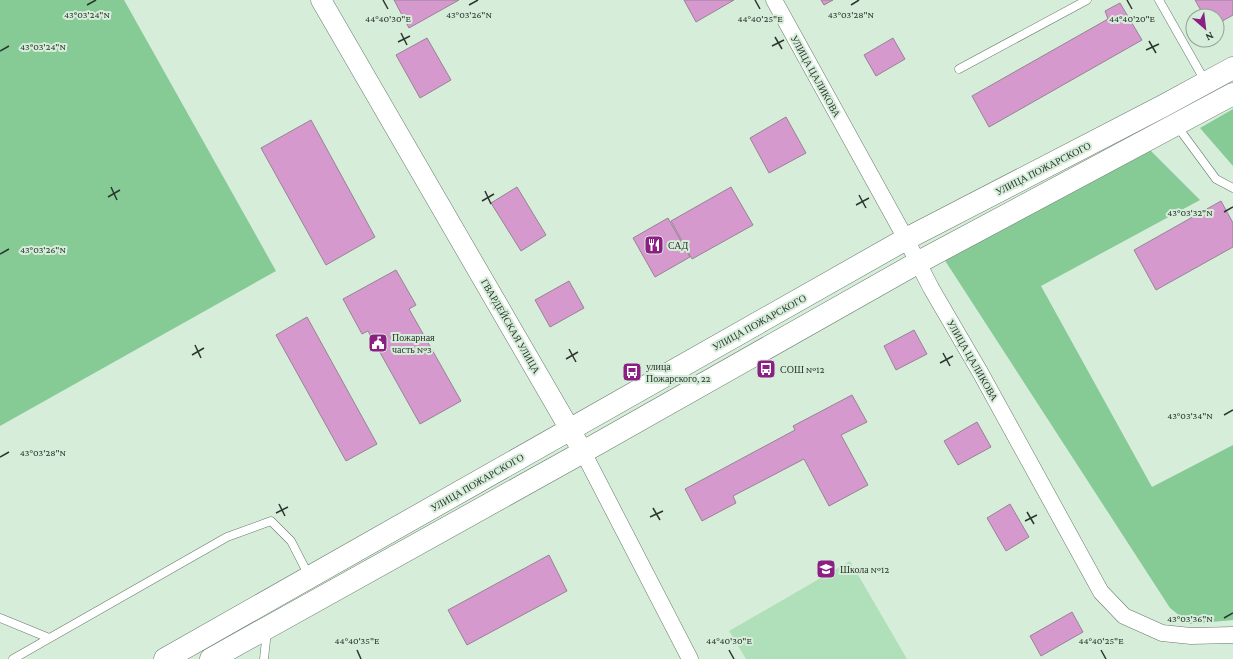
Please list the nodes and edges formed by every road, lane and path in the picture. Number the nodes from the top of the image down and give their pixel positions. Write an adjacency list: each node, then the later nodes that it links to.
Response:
1 (321, 0): 13 (street, ГВАРДЕЙСКАЯ УЛИЦА)
2 (774, 0): 11 (street, УЛИЦА ЦАЛИКОВА)
3 (1087, 0): 6 (lane)
4 (1159, 0): 7 (lane)
5 (1233, 68): 7 (main road, УЛИЦА ПОЖАРСКОГО)
6 (959, 69)
7 (1206, 82): 11 (main road, УЛИЦА ПОЖАРСКОГО)
8 (1233, 94): 9 (main road, УЛИЦА ПОЖАРСКОГО)
9 (1176, 125): 10 (lane); 12 (main road, УЛИЦА ПОЖАРСКОГО)
10 (1233, 188)
11 (906, 239): 12 (street, УЛИЦА ЦАЛИКОВА); 13 (main road, УЛИЦА ПОЖАРСКОГО)
12 (917, 263): 14 (main road, УЛИЦА ПОЖАРСКОГО); 18 (street, УЛИЦА ЦАЛИКОВА)
13 (571, 429): 14 (street, ГВАРДЕЙСКАЯ УЛИЦА); 15 (main road, УЛИЦА ПОЖАРСКОГО)
14 (583, 452): 16 (main road, УЛИЦА ПОЖАРСКОГО); 24 (street, ГВАРДЕЙСКАЯ УЛИЦА)
15 (310, 578): 16 (main road, УЛИЦА ПОЖАРСКОГО); 19 (lane)
16 (265, 616): 21 (main road, УЛИЦА ПОЖАРСКОГО); 22 (main road, УЛИЦА ПОЖАРСКОГО); 23 (lane)
17 (0, 618): 19 (lane)
18 (1233, 635)
19 (49, 638): 20 (lane)
20 (13, 659)
21 (165, 659)
22 (211, 659)
23 (264, 659)
24 (690, 659)

